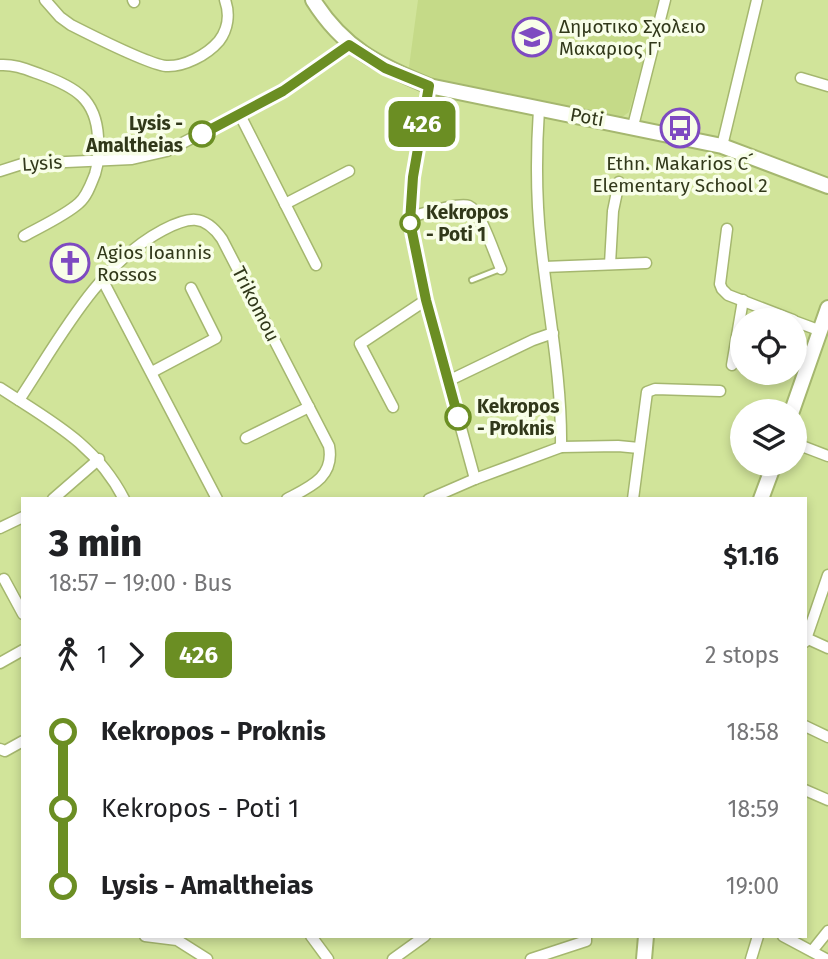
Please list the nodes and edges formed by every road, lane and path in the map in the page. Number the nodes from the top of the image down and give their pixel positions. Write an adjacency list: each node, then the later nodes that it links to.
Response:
1 (45, 0): 2 (street)
2 (225, 0)
3 (313, 0): 6 (street, Poti)
4 (665, 0): 13 (street)
5 (757, 0): 14 (street)
6 (349, 45): 10 (street, Poti); 12 (street, Lysis)
7 (0, 65): 15 (street)
8 (801, 78): 9 (street)
9 (828, 85)
10 (429, 86): 11 (street, Poti); 21 (street)
11 (539, 109): 13 (street, Poti); 27 (street)
12 (240, 115): 15 (street, Lysis); 20 (street)
13 (633, 126): 14 (street, Poti)
14 (722, 146): 19 (street, Poti)
15 (100, 160): 16 (street, Lysis); 23 (street)
16 (0, 171)
17 (349, 171): 20 (street)
18 (619, 182): 25 (street)
19 (828, 186)
20 (285, 204): 26 (street)
21 (410, 217): 28 (street); 32 (street)
22 (727, 229): 33 (street)
23 (24, 236)
24 (646, 263): 25 (street)
25 (610, 264): 27 (street)
26 (316, 265)
27 (544, 267): 39 (street)
28 (501, 269): 29 (lane)
29 (472, 280)
30 (103, 281): 40 (street); 45 (street, Trikomou); 46 (street, Trikomou)
31 (191, 288): 40 (street)
32 (426, 300): 41 (street); 47 (street)
33 (743, 300): 34 (street); 35 (street)
34 (742, 308)
35 (762, 308)
36 (828, 308): 38 (street)
37 (807, 326): 38 (street)
38 (821, 331): 44 (street)
39 (553, 333): 41 (street); 49 (street)
40 (152, 372): 58 (street)
41 (448, 381): 55 (street)
42 (0, 388): 45 (street)
43 (720, 391): 50 (street)
44 (797, 399)
45 (19, 401): 53 (street)
46 (309, 407): 48 (street); 59 (street, Trikomou)
47 (393, 407)
48 (246, 438)
49 (561, 447): 50 (street); 55 (street)
50 (639, 448): 61 (street)
51 (807, 448): 52 (street)
52 (828, 456)
53 (99, 459): 56 (street); 57 (street)
54 (770, 476): 62 (street)
55 (475, 479): 60 (street)
56 (55, 497)
57 (123, 497)
58 (216, 497)
59 (291, 497)
60 (434, 497)
61 (633, 497)
62 (762, 497)
63 (21, 518): 64 (street)
64 (0, 528)
65 (828, 575): 68 (street)
66 (5, 579): 67 (street)
67 (21, 610)
68 (807, 637)
69 (807, 640): 70 (street)
70 (828, 648)
71 (21, 651): 72 (street)
72 (0, 663)
73 (807, 727): 74 (street)
74 (828, 737)
75 (21, 742): 76 (street)
76 (0, 749)
77 (807, 791): 78 (street)
78 (828, 800)
79 (828, 931): 87 (street)
80 (178, 938): 88 (street)
81 (312, 938): 89 (street)
82 (422, 938): 90 (street)
83 (586, 938): 91 (street)
84 (646, 938): 92 (street)
85 (757, 938): 93 (street)
86 (787, 938): 87 (street)
87 (812, 951): 94 (street)
88 (207, 959)
89 (328, 959)
90 (393, 959)
91 (532, 959)
92 (644, 959)
93 (751, 959)
94 (825, 959)

